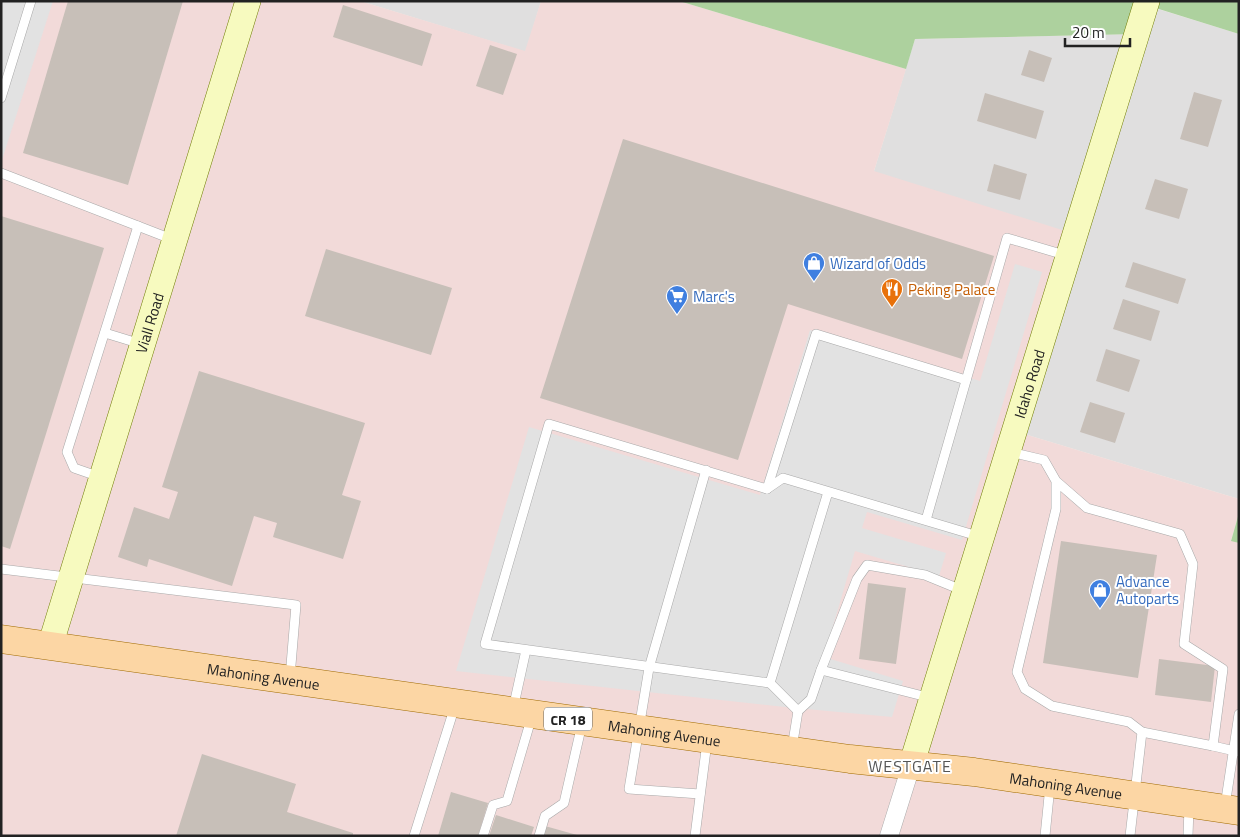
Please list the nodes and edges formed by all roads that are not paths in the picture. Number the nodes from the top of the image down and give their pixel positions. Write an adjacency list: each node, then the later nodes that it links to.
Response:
1 (31, 1): 4 (lane)
2 (248, 1): 7 (street, Viall Road)
3 (1147, 1): 8 (street, Idaho Road)
4 (1, 98)
5 (1, 173): 6 (lane)
6 (138, 226): 7 (lane); 9 (lane)
7 (174, 240): 10 (street, Viall Road)
8 (1068, 256): 11 (lane); 12 (street, Idaho Road)
9 (105, 333): 10 (lane); 14 (lane)
10 (142, 344): 14 (street, Viall Road)
11 (966, 380): 16 (lane); 18 (lane)
12 (1008, 452): 15 (lane); 19 (street, Idaho Road)
13 (706, 470): 16 (lane); 25 (lane); 26 (lane)
14 (100, 477): 21 (street, Viall Road)
15 (1056, 481): 37 (lane); 39 (lane)
16 (767, 489): 17 (lane)
17 (828, 492): 18 (lane); 29 (lane)
18 (926, 520): 19 (lane)
19 (981, 537): 22 (street, Idaho Road)
20 (1, 568): 21 (lane)
21 (71, 577): 24 (street, Viall Road); 28 (lane)
22 (965, 591): 27 (lane); 30 (street, Idaho Road)
23 (1, 639): 24 (main road, Mahoning Avenue / CR 18)
24 (50, 646): 28 (main road, Mahoning Avenue / CR 18)
25 (526, 650): 26 (lane); 33 (lane)
26 (650, 668): 29 (lane); 36 (lane)
27 (821, 670): 30 (lane); 32 (lane)
28 (290, 680): 31 (main road, Mahoning Avenue / CR 18)
29 (770, 684): 32 (lane)
30 (932, 698): 42 (street, Idaho Road)
31 (456, 704): 33 (main road, Mahoning Avenue / CR 18); 48 (lane)
32 (798, 711): 40 (lane)
33 (523, 713): 35 (main road, Mahoning Avenue / CR 18); 49 (lane)
34 (1239, 714): 41 (lane)
35 (582, 721): 36 (main road, Mahoning Avenue / CR 18); 50 (lane)
36 (640, 730): 38 (main road, Mahoning Avenue / CR 18); 44 (lane)
37 (1142, 732): 39 (lane); 45 (lane)
38 (707, 739): 40 (main road, Mahoning Avenue / CR 18); 44 (lane)
39 (1213, 746): 41 (lane)
40 (791, 751): 42 (main road, Mahoning Avenue / CR 18)
41 (1236, 751): 47 (lane)
42 (911, 766): 43 (main road, Mahoning Avenue / CR 18); 52 (street)
43 (1050, 784): 45 (main road, Mahoning Avenue / CR 18); 53 (lane)
44 (700, 794): 51 (lane)
45 (1135, 796): 46 (main road, Mahoning Avenue / CR 18); 54 (lane)
46 (1190, 804): 47 (main road, Mahoning Avenue / CR 18); 55 (lane)
47 (1232, 810)
48 (414, 836)
49 (483, 836)
50 (539, 836)
51 (695, 836)
52 (889, 836)
53 (1044, 836)
54 (1130, 836)
55 (1188, 836)

